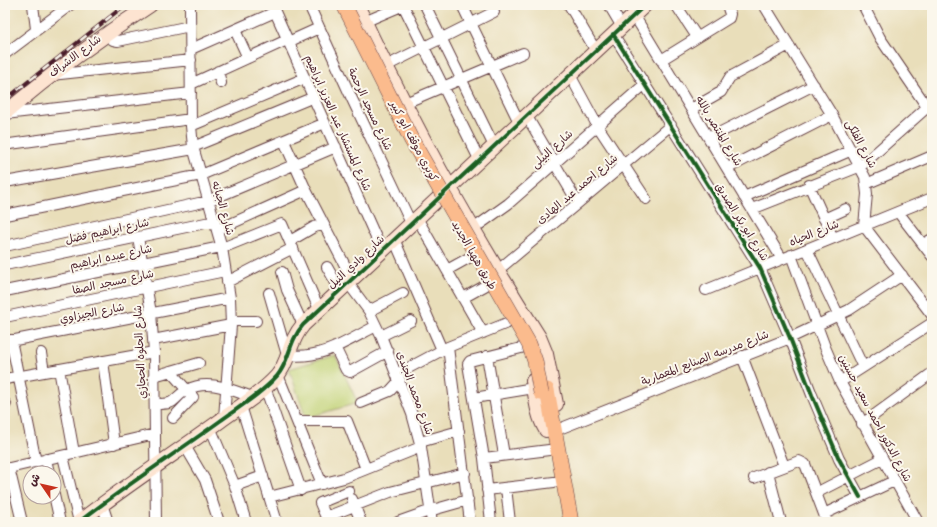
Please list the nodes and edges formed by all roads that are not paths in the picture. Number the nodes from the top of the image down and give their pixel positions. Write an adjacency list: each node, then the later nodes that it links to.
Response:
1 (33, 5): 27 (street)
2 (150, 5): 30 (street, شارع الاشراف)
3 (190, 5): 25 (street, شارع الجبانه)
4 (309, 5): 26 (street, شارع مسجد الرحمة)
5 (339, 5): 85 (street, طريق ههيا الجديد)
6 (344, 5): 175 (main road, كوبري موقف ابو كبير, bridge)
7 (352, 5): 175 (main road, كوبري موقف ابو كبير)
8 (357, 5): 23 (street, طريق ههيا الجديد)
9 (403, 5): 23 (street); 35 (street)
10 (425, 5): 32 (street)
11 (462, 5): 24 (street)
12 (569, 5): 37 (street)
13 (609, 5): 29 (street, شارع ابو بكر الصديق)
14 (645, 5): 22 (street, شارع وادي النيل)
15 (676, 5): 31 (street)
16 (764, 5): 34 (street, شارع الفلكى)
17 (863, 5): 57 (street)
18 (67, 6): 27 (street)
19 (274, 8): 28 (street); 33 (street, شارع المستشار عبد العزيز ابراهيم)
20 (728, 9): 31 (street)
21 (494, 12): 24 (street)
22 (634, 15): 29 (street, شارع وادي النيل); 42 (street, شارع المنتصر بالله)
23 (364, 22): 43 (street, طريق ههيا الجديد)
24 (470, 24): 32 (street); 44 (street)
25 (190, 26): 30 (street); 36 (street, شارع الجبانه)
26 (319, 28): 33 (street); 96 (street, شارع مسجد الرحمة)
27 (36, 30): 39 (street)
28 (235, 30): 36 (street); 40 (street)
29 (618, 30): 37 (street, شارع وادي النيل); 51 (street, شارع ابو بكر الصديق)
30 (105, 34): 46 (street, شارع الاشراف)
31 (698, 37): 42 (street)
32 (441, 38): 35 (street); 49 (street)
33 (287, 41): 40 (street); 48 (street, شارع المستشار عبد العزيز ابراهيم)
34 (789, 45): 52 (street, شارع الفلكى); 58 (street)
35 (424, 47): 43 (street); 53 (street)
36 (190, 50): 41 (street, شارع الجبانه)
37 (596, 51): 47 (street, شارع وادي النيل)
38 (523, 53): 44 (street)
39 (5, 54)
40 (248, 58): 45 (street)
41 (191, 60): 46 (street); 54 (street, شارع الجبانه)
42 (661, 60): 58 (street, شارع المنتصر بالله)
43 (386, 66): 56 (street, طريق ههيا الجديد)
44 (491, 66): 49 (street); 61 (street)
45 (218, 71): 50 (street); 54 (street)
46 (49, 75): 59 (street, شارع الاشراف)
47 (570, 75): 61 (street, شارع وادي النيل); 64 (street)
48 (305, 78): 55 (street, شارع المستشار عبد العزيز ابراهيم); 62 (street)
49 (461, 79): 53 (street); 69 (street)
50 (221, 83)
51 (645, 84): 64 (street, شارع البيلى); 65 (street, شارع ابو بكر الصديق)
52 (814, 85): 60 (street, شارع الفلكى); 66 (street)
53 (443, 86): 56 (street); 74 (street)
54 (191, 88): 59 (street); 62 (street, شارع الجبانه)
55 (314, 97): 63 (street, شارع المستشار عبد العزيز ابراهيم); 71 (street)
56 (405, 103): 85 (street, طريق ههيا الجديد)
57 (929, 105): 78 (street)
58 (691, 108): 66 (street, شارع المنتصر بالله)
59 (5, 114)
60 (832, 115): 72 (street, شارع الفلكى); 79 (street)
61 (522, 119): 69 (street, شارع وادي النيل); 75 (street)
62 (191, 123): 68 (street); 71 (street, شارع الجبانه)
63 (326, 124): 67 (street); 70 (street, شارع المستشار عبد العزيز ابراهيم)
64 (598, 124): 75 (street, شارع البيلى); 77 (street)
65 (671, 125): 77 (street, شارع احمد عبد الهادى); 116 (street, شارع ابو بكر الصديق)
66 (709, 138): 79 (street, شارع المنتصر بالله)
67 (284, 141): 76 (street); 80 (street)
68 (10, 144)
69 (494, 146): 74 (street, شارع وادي النيل)
70 (336, 147): 76 (street); 109 (street, شارع المستشار عبد العزيز ابراهيم)
71 (193, 148): 80 (street, شارع الجبانه); 81 (street)
72 (852, 150): 78 (street, شارع الفلكى); 86 (street)
73 (932, 156): 82 (street)
74 (479, 159): 85 (street, شارع وادي النيل)
75 (555, 163): 90 (street); 100 (street, شارع البيلى)
76 (294, 165): 84 (street); 89 (street)
77 (624, 165): 88 (street); 90 (street, شارع احمد عبد الهادى)
78 (861, 166): 82 (street, شارع الفلكى); 83 (street)
79 (728, 168): 86 (street, شارع المنتصر بالله)
80 (201, 175): 89 (street, شارع الجبانه); 94 (street)
81 (5, 182)
82 (866, 184): 99 (street, شارع الفلكى)
83 (809, 186): 91 (street); 95 (street)
84 (306, 190): 97 (street); 98 (street, شارع ابراهيم فضل)
85 (444, 192): 96 (street, شارع وادي النيل); 100 (street, طريق ههيا الجديد); 110 (street, طريق ههيا الجديد)
86 (744, 197): 91 (street, شارع المنتصر بالله)
87 (932, 198): 93 (street, شارع الحياه)
88 (646, 199)
89 (208, 201): 98 (street, شارع الجبانه); 106 (street)
90 (578, 203): 121 (street, شارع احمد عبد الهادى)
91 (752, 209): 112 (street, شارع المنتصر بالله)
92 (846, 209): 95 (street)
93 (898, 212): 99 (street, شارع الحياه); 104 (street)
94 (5, 215)
95 (824, 219): 102 (street)
96 (414, 220): 103 (street, شارع وادي النيل); 118 (street, شارع مسجد الرحمة)
97 (323, 225): 105 (street); 123 (street)
98 (216, 226): 101 (street, شارع ابراهيم فضل); 107 (street, شارع الجبانه)
99 (864, 226): 102 (street, شارع الحياه); 120 (street)
100 (473, 229): 121 (street, طريق ههيا الجديد)
101 (138, 237): 113 (street, شارع الحلوه الحجازي); 114 (street, شارع ابراهيم فضل)
102 (833, 238): 108 (street, شارع الحياه)
103 (394, 239): 109 (street, شارع وادي النيل); 152 (street)
104 (927, 241): 111 (street)
105 (291, 245): 107 (street, شارع عبده ابراهيم); 122 (street); 131 (street)
106 (5, 246)
107 (222, 248): 113 (street, شارع عبده ابراهيم); 117 (street, شارع الجبانه)
108 (807, 249): 112 (street, شارع الحياه); 135 (street)
109 (382, 251): 123 (street, شارع وادي النيل)
110 (474, 255): 118 (street); 121 (street, طريق ههيا الجديد)
111 (932, 256)
112 (786, 257): 116 (street, شارع الحياه); 144 (street, شارع الدكتور احمد سعيد حسنين)
113 (142, 263): 124 (street, شارع الحلوه الحجازي); 126 (street, شارع عبده ابراهيم)
114 (5, 265)
115 (327, 267): 123 (street)
116 (760, 268): 125 (street, شارع الحياه); 147 (street, شارع ابو بكر الصديق)
117 (225, 270): 122 (street, شارع الجبانه); 124 (street, شارع مسجد الصفا)
118 (447, 270): 130 (street, شارع مسجد الرحمة)
119 (282, 272): 142 (street)
120 (902, 275): 134 (street); 135 (street, شارع مدرسه الصنايع المعمارية)
121 (494, 277): 130 (street, شارع احمد عبد الهادى); 139 (street, طريق ههيا الجديد); 186 (street, طريق ههيا الجديد)
122 (227, 282): 129 (street, شارع الجبانه)
123 (347, 284): 131 (street, شارع وادي النيل); 132 (street, شارع محمد الجندى)
124 (147, 287): 133 (street, شارع الحلوه الحجازي); 136 (street, شارع مسجد الصفا)
125 (706, 290)
126 (5, 291)
127 (269, 293): 156 (street)
128 (403, 293): 132 (street)
129 (230, 298): 133 (street, شارع الجيزاوي); 140 (street, شارع الجبانه)
130 (463, 298): 145 (street, شارع مسجد الرحمة)
131 (319, 310): 142 (street, شارع وادي النيل)
132 (369, 311): 143 (street, شارع محمد الجندى)
133 (151, 313): 148 (street, شارع الحلوه الحجازي); 149 (street, شارع الجيزاوي)
134 (932, 314)
135 (838, 316): 144 (street, شارع مدرسه الصنايع المعمارية); 161 (street)
136 (5, 317)
137 (256, 321): 140 (street)
138 (411, 321): 146 (street)
139 (512, 321): 145 (street); 150 (street, طريق ههيا الجديد)
140 (231, 323): 148 (street); 173 (street, شارع الجبانه)
141 (932, 323): 161 (street)
142 (303, 325): 156 (street, شارع وادي النيل)
143 (376, 326): 146 (street, شارع محمد الجندى); 151 (street)
144 (817, 326): 147 (street, شارع مدرسه الصنايع المعمارية); 171 (street, شارع الدكتور احمد سعيد حسنين)
145 (483, 333): 152 (street)
146 (381, 336): 153 (street, شارع محمد الجندى)
147 (790, 338): 158 (street, شارع مدرسه الصنايع المعمارية); 207 (street, شارع ابو بكر الصديق)
148 (153, 340): 154 (street, شارع الحلوه الحجازي)
149 (8, 341): 168 (street)
150 (525, 346): 157 (street); 175 (street, طريق ههيا الجديد)
151 (336, 347): 153 (street); 156 (street)
152 (445, 349): 169 (street); 187 (street)
153 (388, 351): 169 (street, شارع محمد الجندى)
154 (154, 352): 159 (street); 167 (street, شارع الحلوه الحجازي)
155 (41, 353): 164 (street)
156 (287, 355): 166 (street, شارع وادي النيل)
157 (487, 356): 176 (street); 177 (street)
158 (742, 356): 186 (street, شارع مدرسه الصنايع المعمارية); 200 (street)
159 (103, 361): 162 (street); 189 (street)
160 (199, 363): 163 (street)
161 (863, 367): 171 (street)
162 (59, 369): 164 (street); 193 (street)
163 (170, 371): 167 (street); 174 (street)
164 (44, 372): 168 (street)
165 (932, 373): 184 (street)
166 (278, 374): 172 (street, شارع وادي النيل); 183 (street)
167 (154, 376): 180 (street, شارع الحلوه الحجازي)
168 (19, 377): 170 (street); 198 (street)
169 (398, 377): 179 (street); 190 (street, شارع محمد الجندى)
170 (5, 380)
171 (840, 382): 184 (street, شارع الدكتور احمد سعيد حسنين)
172 (265, 387): 178 (street, شارع وادي النيل); 216 (street)
173 (226, 388): 174 (street); 178 (street); 182 (street, شارع الجبانه)
174 (187, 390): 180 (street); 181 (street)
175 (541, 390): 176 (street); 186 (main road, كوبري موقف ابو كبير)
176 (494, 395): 177 (street); 194 (street)
177 (474, 398): 196 (street)
178 (247, 401): 182 (street, شارع وادي النيل); 206 (street)
179 (361, 403)
180 (154, 404): 188 (street, شارع الحلوه الحجازي)
181 (173, 418)
182 (224, 418): 185 (street, شارع وادي النيل)
183 (297, 421): 203 (street); 213 (street)
184 (862, 424): 197 (street, شارع الدكتور احمد سعيد حسنين)
185 (210, 427): 191 (street, شارع وادي النيل); 214 (street)
186 (551, 430): 192 (main road, طريق ههيا الجديد); 244 (main road, طريق ههيا الجديد)
187 (459, 431): 190 (street); 205 (street)
188 (155, 434): 189 (street); 201 (street, شارع الحلوه الحجازي)
189 (114, 444): 193 (street)
190 (421, 445): 203 (street); 210 (street, شارع محمد الجندى)
191 (185, 446): 201 (street, شارع وادي النيل); 234 (street)
192 (548, 450): 194 (street); 212 (main road, طريق ههيا الجديد)
193 (74, 453): 195 (street)
194 (504, 455): 196 (street)
195 (62, 456): 198 (street); 231 (street)
196 (484, 458): 217 (street)
197 (882, 459): 207 (street); 211 (street, شارع الدكتور احمد سعيد حسنين)
198 (41, 461): 199 (street); 202 (street)
199 (44, 465)
200 (784, 466): 204 (street); 219 (street)
201 (155, 467): 223 (street, شارع وادي النيل); 233 (street, شارع الحلوه الحجازي)
202 (7, 469): 229 (street)
203 (366, 469): 208 (street)
204 (768, 472): 209 (street); 245 (street)
205 (465, 473): 210 (street); 222 (street)
206 (263, 476): 214 (street); 220 (street)
207 (849, 476): 219 (street); 221 (street, شارع ابو بكر الصديق)
208 (344, 478): 213 (street); 218 (street)
209 (754, 478)
210 (426, 481): 225 (street); 226 (street, شارع محمد الجندى)
211 (894, 481): 221 (street); 246 (street, شارع الدكتور احمد سعيد حسنين)
212 (554, 482): 215 (street); 243 (main road, طريق ههيا الجديد)
213 (322, 484): 216 (street)
214 (236, 486): 235 (street)
215 (506, 488): 217 (street); 242 (street)
216 (301, 490): 220 (street)
217 (487, 490): 241 (street)
218 (349, 491): 225 (street); 228 (street)
219 (816, 493): 227 (street)
220 (269, 497): 236 (street)
221 (860, 497): 227 (street)
222 (468, 500): 226 (street); 240 (street)
223 (102, 504): 231 (street, شارع وادي النيل); 232 (street)
224 (56, 505): 230 (street)
225 (354, 505): 228 (street); 237 (street)
226 (429, 511): 238 (street); 239 (street, شارع محمد الجندى)
227 (826, 518)
228 (327, 519)
229 (22, 522)
230 (60, 522)
231 (79, 522)
232 (108, 522)
233 (156, 522)
234 (219, 522)
235 (246, 522)
236 (277, 522)
237 (361, 522)
238 (398, 522)
239 (432, 522)
240 (470, 522)
241 (490, 522)
242 (510, 522)
243 (561, 522)
244 (571, 522)
245 (781, 522)
246 (918, 522)

